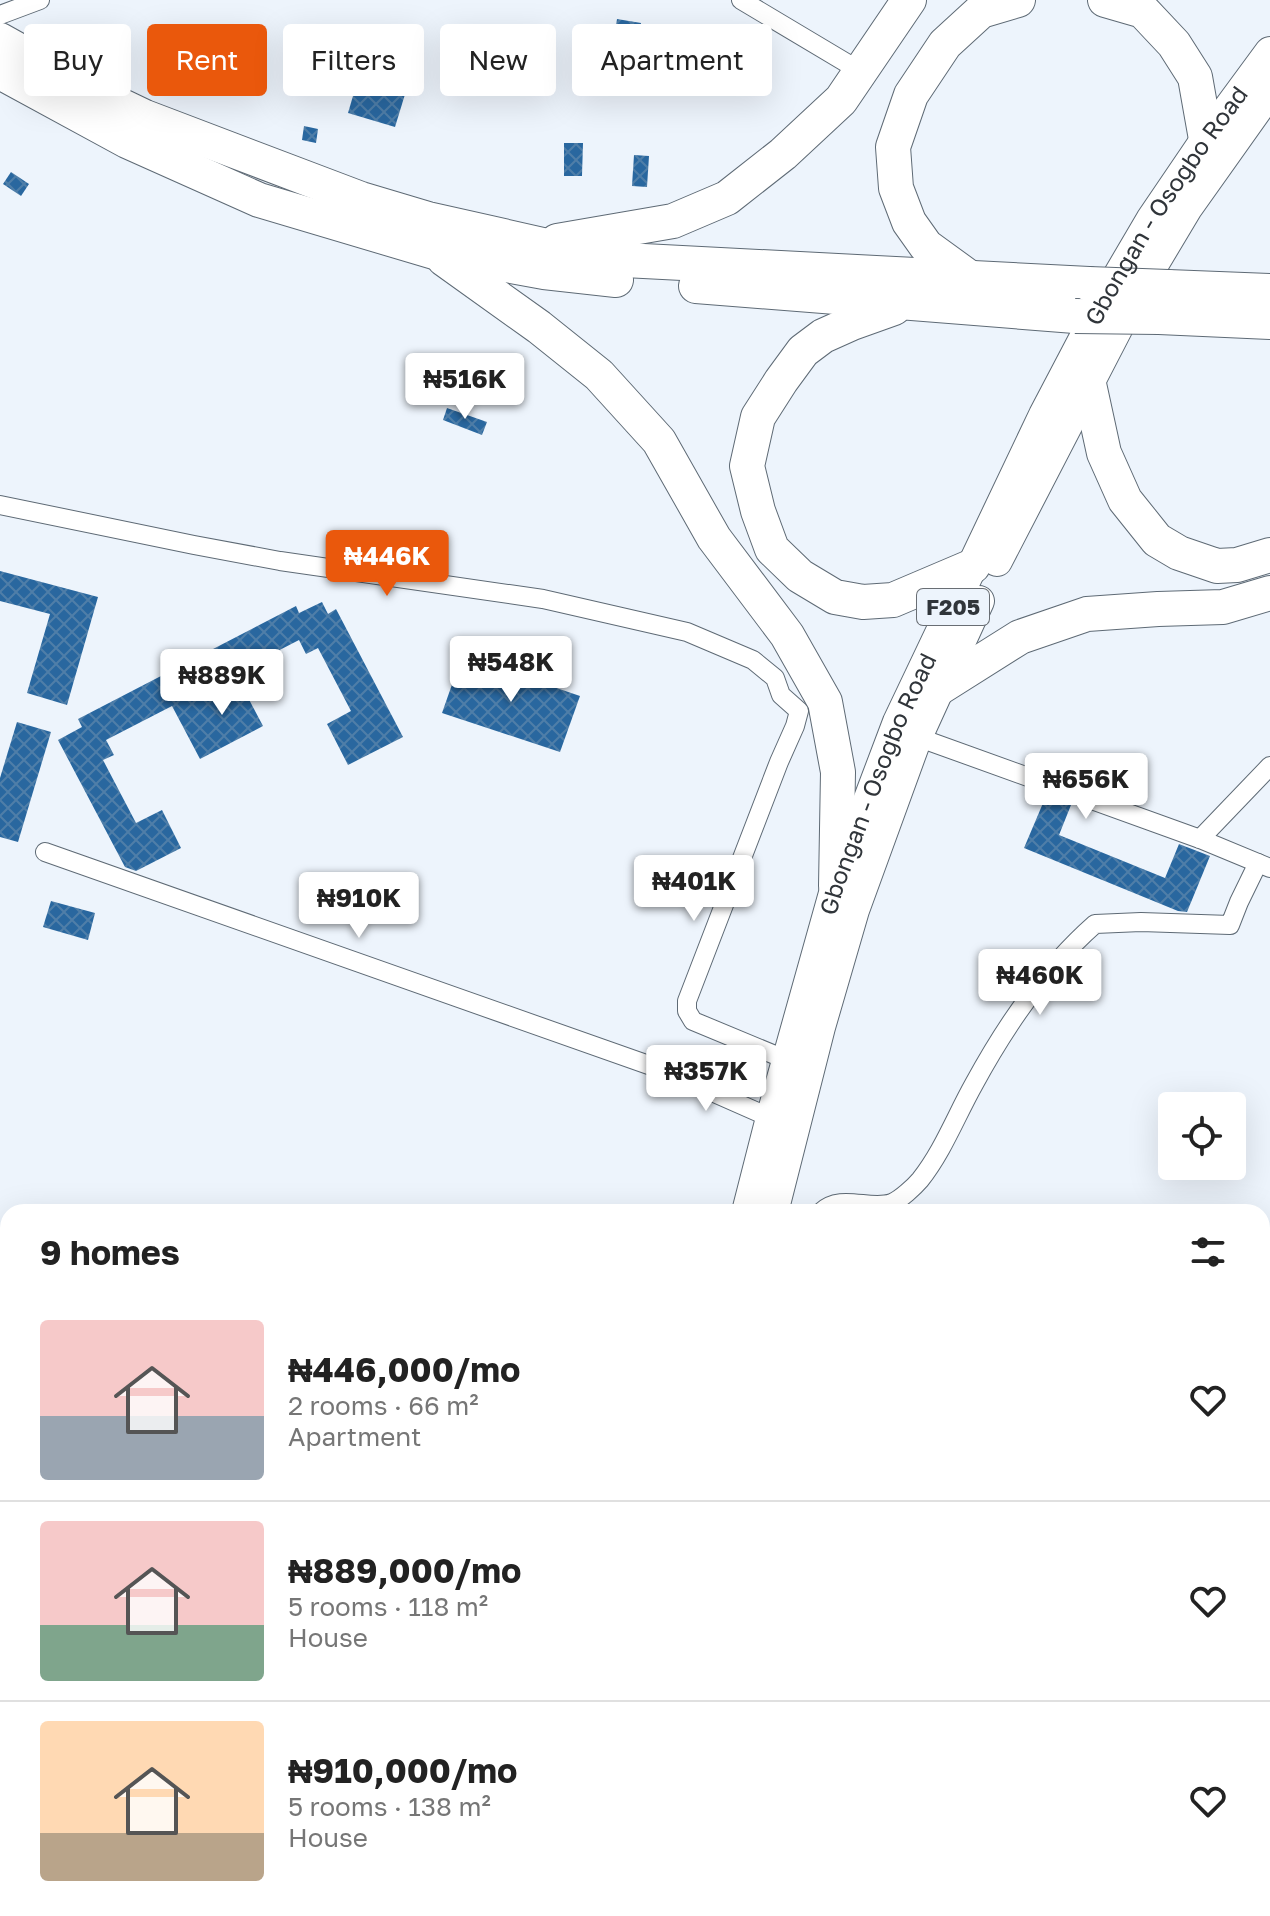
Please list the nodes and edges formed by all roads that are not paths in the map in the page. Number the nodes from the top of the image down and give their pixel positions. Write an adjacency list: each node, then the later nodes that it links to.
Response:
1 (40, 0): 6 (street)
2 (741, 0): 9 (street)
3 (909, 0): 9 (highway)
4 (1018, 0): 15 (highway)
5 (1105, 0): 12 (highway)
6 (0, 15)
7 (0, 40): 13 (highway)
8 (1270, 52): 12 (main road, Gbongan - Osogbo Road / F205)
9 (860, 71): 13 (highway)
10 (0, 72): 14 (highway)
11 (1270, 92): 20 (main road, Gbongan - Osogbo Road / F205)
12 (1206, 139): 23 (main road, Gbongan - Osogbo Road / F205)
13 (535, 243): 15 (highway)
14 (434, 252): 18 (highway); 31 (highway)
15 (970, 278): 17 (highway, bridge)
16 (1270, 291): 17 (highway)
17 (1164, 302): 18 (highway, bridge); 19 (highway)
18 (907, 303): 23 (highway)
19 (1270, 322)
20 (1089, 384): 22 (highway); 25 (main road, Gbongan - Osogbo Road / F205)
21 (0, 505): 32 (street)
22 (1270, 555)
23 (973, 566): 31 (main road, Gbongan - Osogbo Road / F205)
24 (1270, 593): 25 (highway)
25 (939, 688): 26 (main road, Gbongan - Osogbo Road / F205)
26 (917, 737): 28 (street); 35 (main road, Gbongan - Osogbo Road / F205)
27 (1270, 766): 28 (street)
28 (1200, 839): 30 (street)
29 (45, 852): 33 (street)
30 (1264, 866): 38 (street)
31 (836, 886): 32 (main road, Gbongan - Osogbo Road / F205)
32 (787, 1060): 33 (main road, Gbongan - Osogbo Road / F205)
33 (771, 1118): 34 (main road, Gbongan - Osogbo Road / F205)
34 (749, 1204)
35 (775, 1204)
36 (841, 1204): 37 (street)
37 (873, 1204)
38 (886, 1204)

